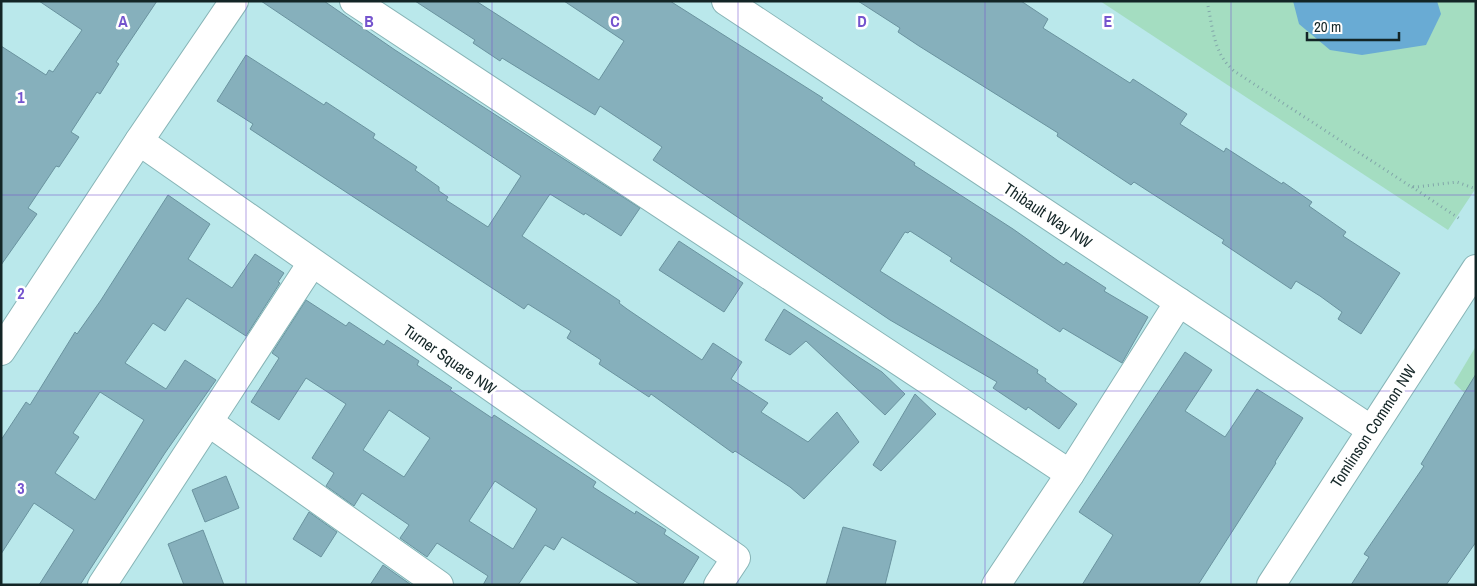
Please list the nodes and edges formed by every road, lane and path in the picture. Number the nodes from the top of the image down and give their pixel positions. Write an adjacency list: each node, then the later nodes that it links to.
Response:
1 (234, 1): 5 (street)
2 (354, 1): 15 (street)
3 (726, 1): 11 (street, Thibault Way NW)
4 (1207, 1): 6 (path)
5 (139, 141): 9 (street, Turner Square NW); 12 (street)
6 (1410, 186): 7 (path); 8 (path)
7 (1476, 189)
8 (1460, 219)
9 (312, 263): 13 (street); 18 (street, Turner Square NW)
10 (1476, 269): 14 (street, Tomlinson Common NW)
11 (1179, 302): 14 (street, Thibault Way NW); 15 (street)
12 (1, 351)
13 (210, 423): 16 (street); 17 (street)
14 (1370, 430): 20 (street, Tomlinson Common NW)
15 (1070, 474): 19 (street)
16 (102, 585)
17 (439, 585)
18 (718, 585)
19 (996, 585)
20 (1271, 585)

